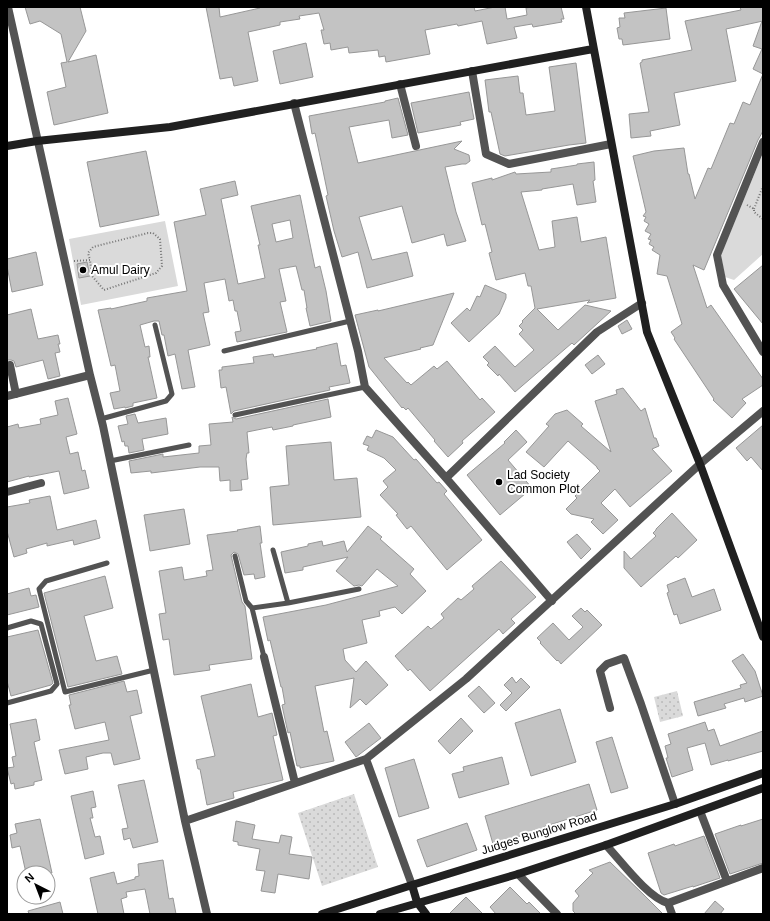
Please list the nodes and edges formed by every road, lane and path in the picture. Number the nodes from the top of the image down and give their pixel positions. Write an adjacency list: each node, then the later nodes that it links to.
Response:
1 (8, 7): 7 (street)
2 (586, 7): 3 (street)
3 (593, 49): 4 (street); 9 (street)
4 (472, 71): 5 (street); 9 (street)
5 (400, 84): 6 (street); 11 (street)
6 (294, 104): 7 (street); 17 (street)
7 (37, 141): 10 (street); 15 (street)
8 (763, 142): 20 (street)
9 (612, 144): 16 (street)
10 (7, 146)
11 (416, 146)
12 (763, 186): 13 (path)
13 (763, 219)
14 (90, 260): 14 (path); 15 (path)
15 (65, 263): 22 (street)
16 (642, 303): 31 (street); 32 (street)
17 (350, 320): 19 (lane); 23 (street)
18 (155, 325): 28 (lane)
19 (224, 351)
20 (763, 352)
21 (10, 365): 24 (street)
22 (90, 374): 24 (street); 28 (street)
23 (365, 387): 27 (lane); 32 (street)
24 (16, 394): 25 (street)
25 (7, 396)
26 (763, 411): 31 (street)
27 (235, 415)
28 (101, 419): 30 (street)
29 (189, 445): 30 (lane)
30 (110, 462): 45 (street)
31 (700, 464): 39 (street); 43 (street)
32 (446, 478): 39 (street)
33 (41, 483): 34 (street)
34 (7, 492)
35 (273, 550): 40 (lane)
36 (235, 556): 41 (lane)
37 (107, 563): 45 (lane)
38 (359, 588): 40 (lane)
39 (552, 601): 48 (street)
40 (288, 604): 41 (lane)
41 (252, 608): 44 (lane)
42 (7, 628): 46 (lane)
43 (763, 637)
44 (264, 657): 50 (street)
45 (154, 670): 54 (street)
46 (7, 703)
47 (610, 708): 52 (street)
48 (366, 759): 50 (street); 59 (street)
49 (763, 773): 52 (street, Judges Bunglow Road)
50 (295, 783): 54 (street)
51 (763, 788): 53 (street)
52 (675, 804): 59 (street, Judges Bunglow Road)
53 (700, 811): 55 (street); 58 (street)
54 (185, 821): 62 (street)
55 (606, 845): 57 (street); 61 (street)
56 (763, 868): 58 (street)
57 (518, 874): 60 (street); 66 (street)
58 (727, 882): 61 (street)
59 (412, 885): 60 (street); 63 (street, Judges Bunglow Road)
60 (418, 902): 64 (street); 65 (street)
61 (668, 903): 67 (street)
62 (207, 914)
63 (322, 914)
64 (380, 914)
65 (426, 914)
66 (557, 914)
67 (672, 914)

